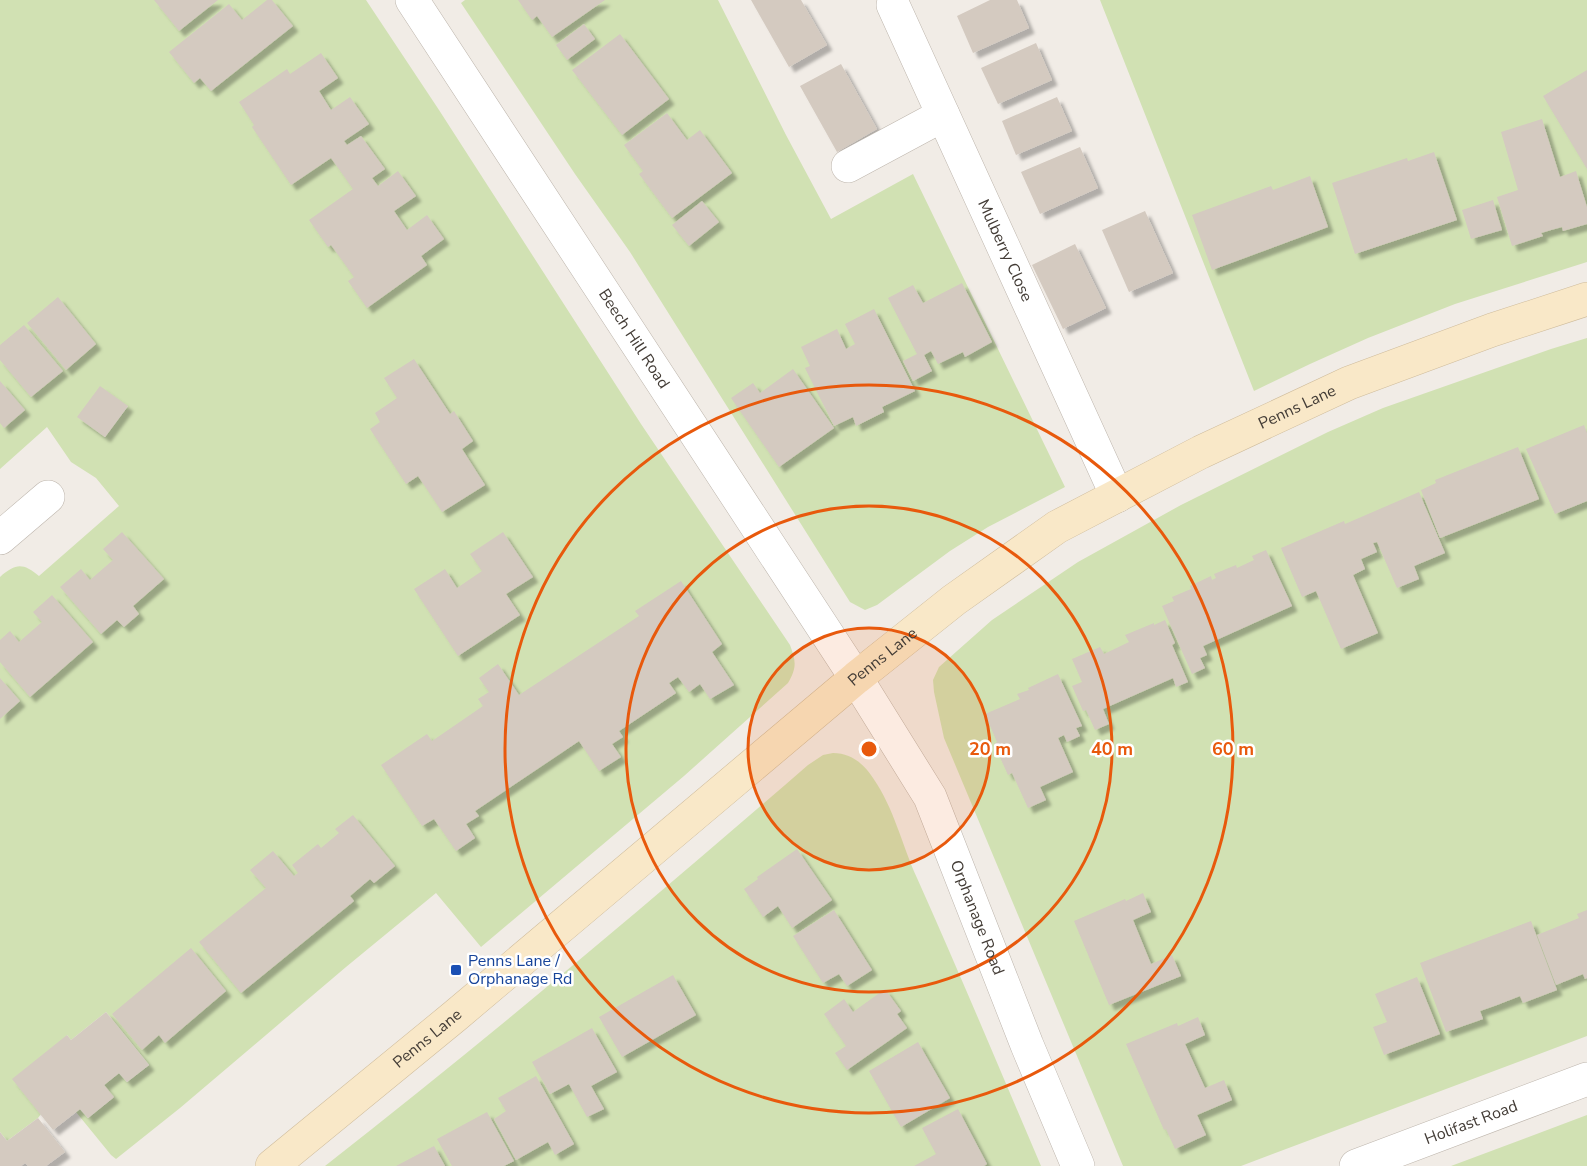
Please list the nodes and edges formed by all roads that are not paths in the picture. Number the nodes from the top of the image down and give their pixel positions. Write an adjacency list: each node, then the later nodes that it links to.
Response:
1 (422, 4): 9 (street, Beech Hill Road)
2 (893, 5): 3 (street, Mulberry Close)
3 (943, 115): 4 (street); 6 (street, Mulberry Close)
4 (848, 166)
5 (1587, 299): 6 (main road, Penns Lane)
6 (1117, 496): 9 (main road, Penns Lane)
7 (48, 497): 8 (street)
8 (0, 538)
9 (856, 678): 11 (main road, Penns Lane); 12 (street, Orphanage Road)
10 (1587, 1079): 13 (street, Holifast Road)
11 (272, 1166)
12 (1078, 1166)
13 (1356, 1166)

